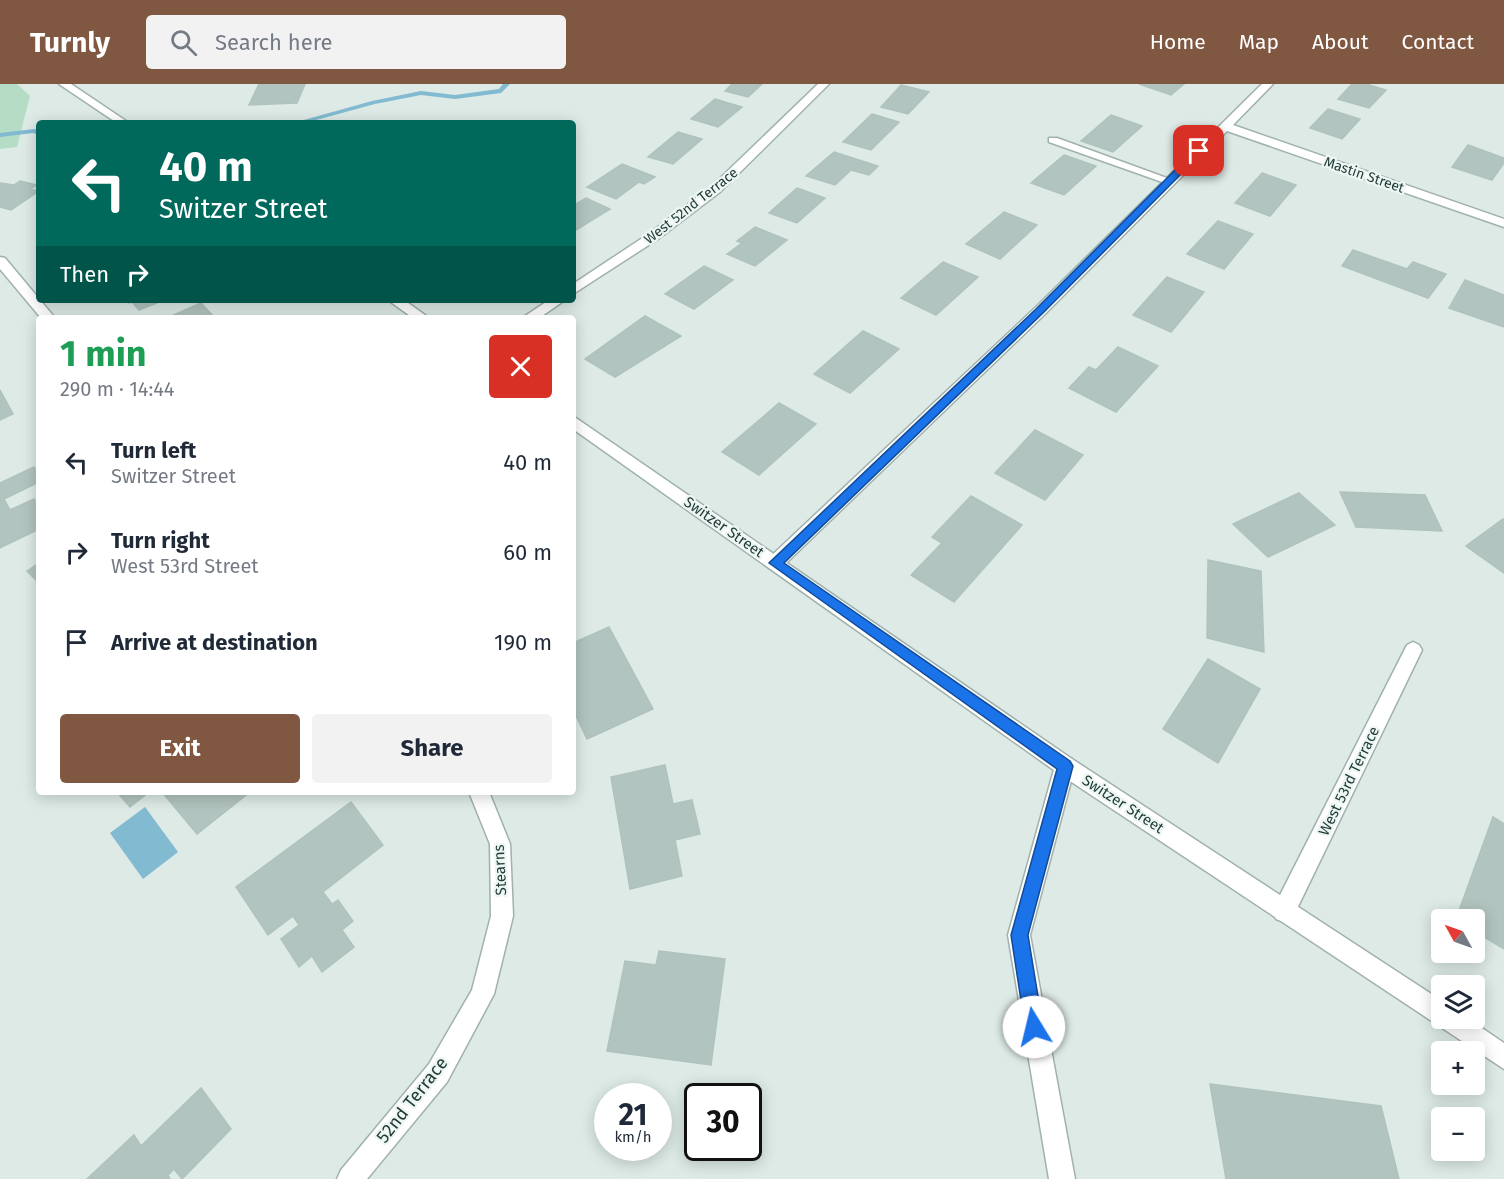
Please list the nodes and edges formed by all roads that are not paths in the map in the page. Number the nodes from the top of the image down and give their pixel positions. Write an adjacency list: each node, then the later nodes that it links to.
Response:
1 (64, 84): 4 (street)
2 (824, 84): 10 (street, West 52nd Terrace)
3 (1268, 84): 5 (street)
4 (119, 120)
5 (1224, 126): 7 (street); 8 (street, Mastin Street)
6 (1053, 140): 7 (street)
7 (1169, 181): 17 (street)
8 (1504, 223)
9 (0, 261): 13 (street)
10 (576, 288)
11 (400, 303): 14 (street)
12 (553, 303): 15 (street)
13 (45, 315)
14 (418, 315)
15 (534, 315)
16 (576, 423): 17 (street, Switzer Street)
17 (775, 563): 19 (street, Switzer Street)
18 (1413, 650): 21 (street, West 53rd Terrace)
19 (1065, 766): 21 (street, Switzer Street); 27 (street)
20 (480, 795): 22 (street, Stearns)
21 (1284, 911): 23 (street, Switzer Street)
22 (502, 916): 26 (street, 52nd Terrace)
23 (1431, 1008)
24 (1462, 1029): 25 (street)
25 (1504, 1057)
26 (350, 1179)
27 (1062, 1179)

